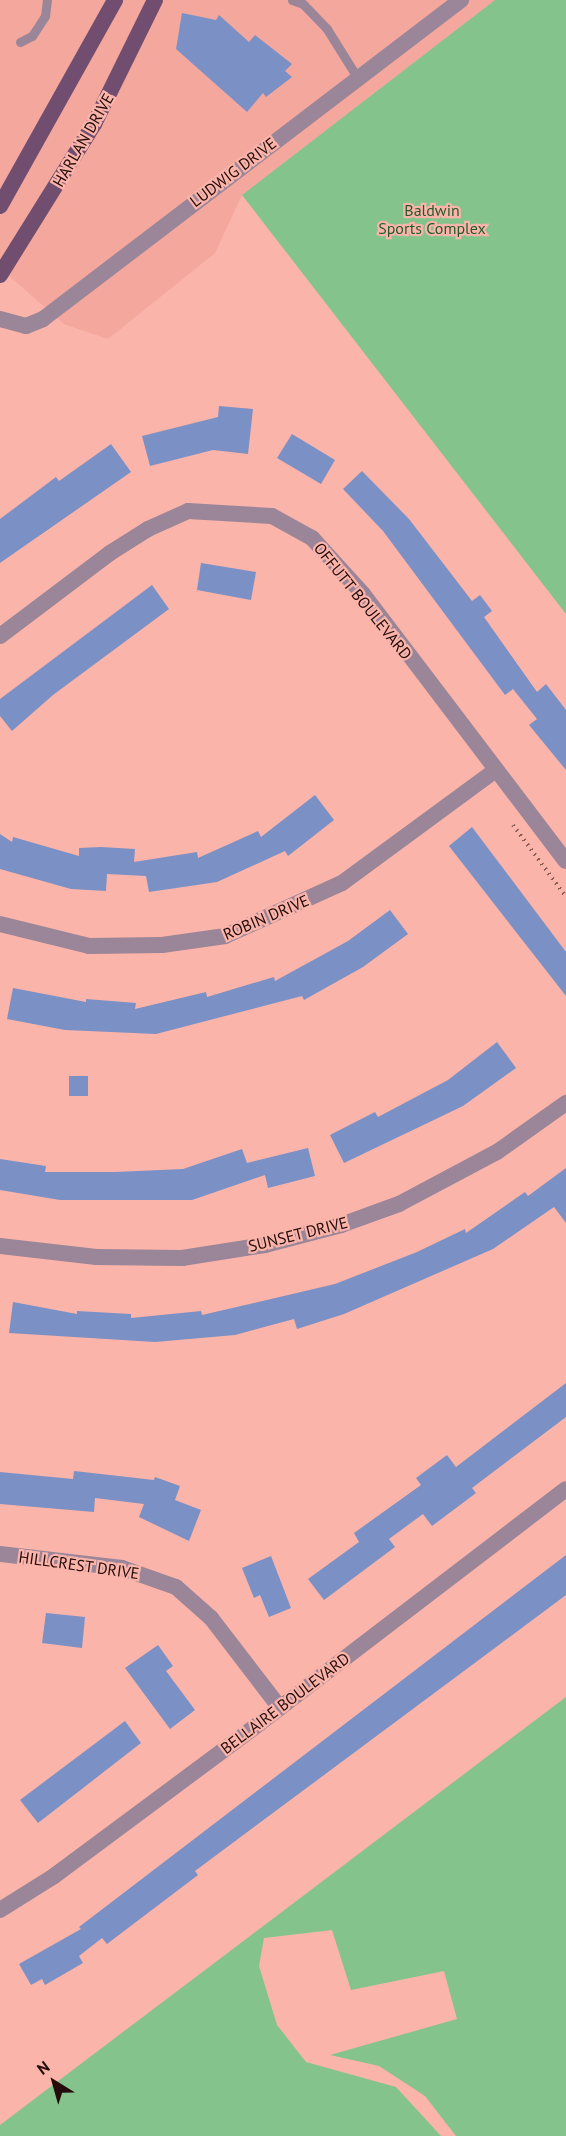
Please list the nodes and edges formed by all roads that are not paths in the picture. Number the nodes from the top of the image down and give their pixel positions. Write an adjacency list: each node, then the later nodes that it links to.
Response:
1 (47, 0): 7 (lane)
2 (115, 0): 9 (main road)
3 (155, 0): 10 (main road, HARLAN DRIVE)
4 (292, 0): 6 (lane)
5 (461, 0): 8 (street, LUDWIG DRIVE)
6 (304, 2): 8 (lane)
7 (21, 42)
8 (357, 77): 11 (street, LUDWIG DRIVE)
9 (0, 206)
10 (0, 275)
11 (0, 319)
12 (0, 636): 13 (street, OFFUTT BOULEVARD)
13 (496, 770): 14 (street, OFFUTT BOULEVARD); 15 (street, ROBIN DRIVE)
14 (566, 861)
15 (0, 924)
16 (566, 1103): 17 (street, SUNSET DRIVE)
17 (0, 1246)
18 (566, 1489): 20 (street, BELLAIRE BOULEVARD)
19 (0, 1554): 20 (street, HILLCREST DRIVE)
20 (280, 1708): 21 (street, BELLAIRE BOULEVARD)
21 (0, 1910)

